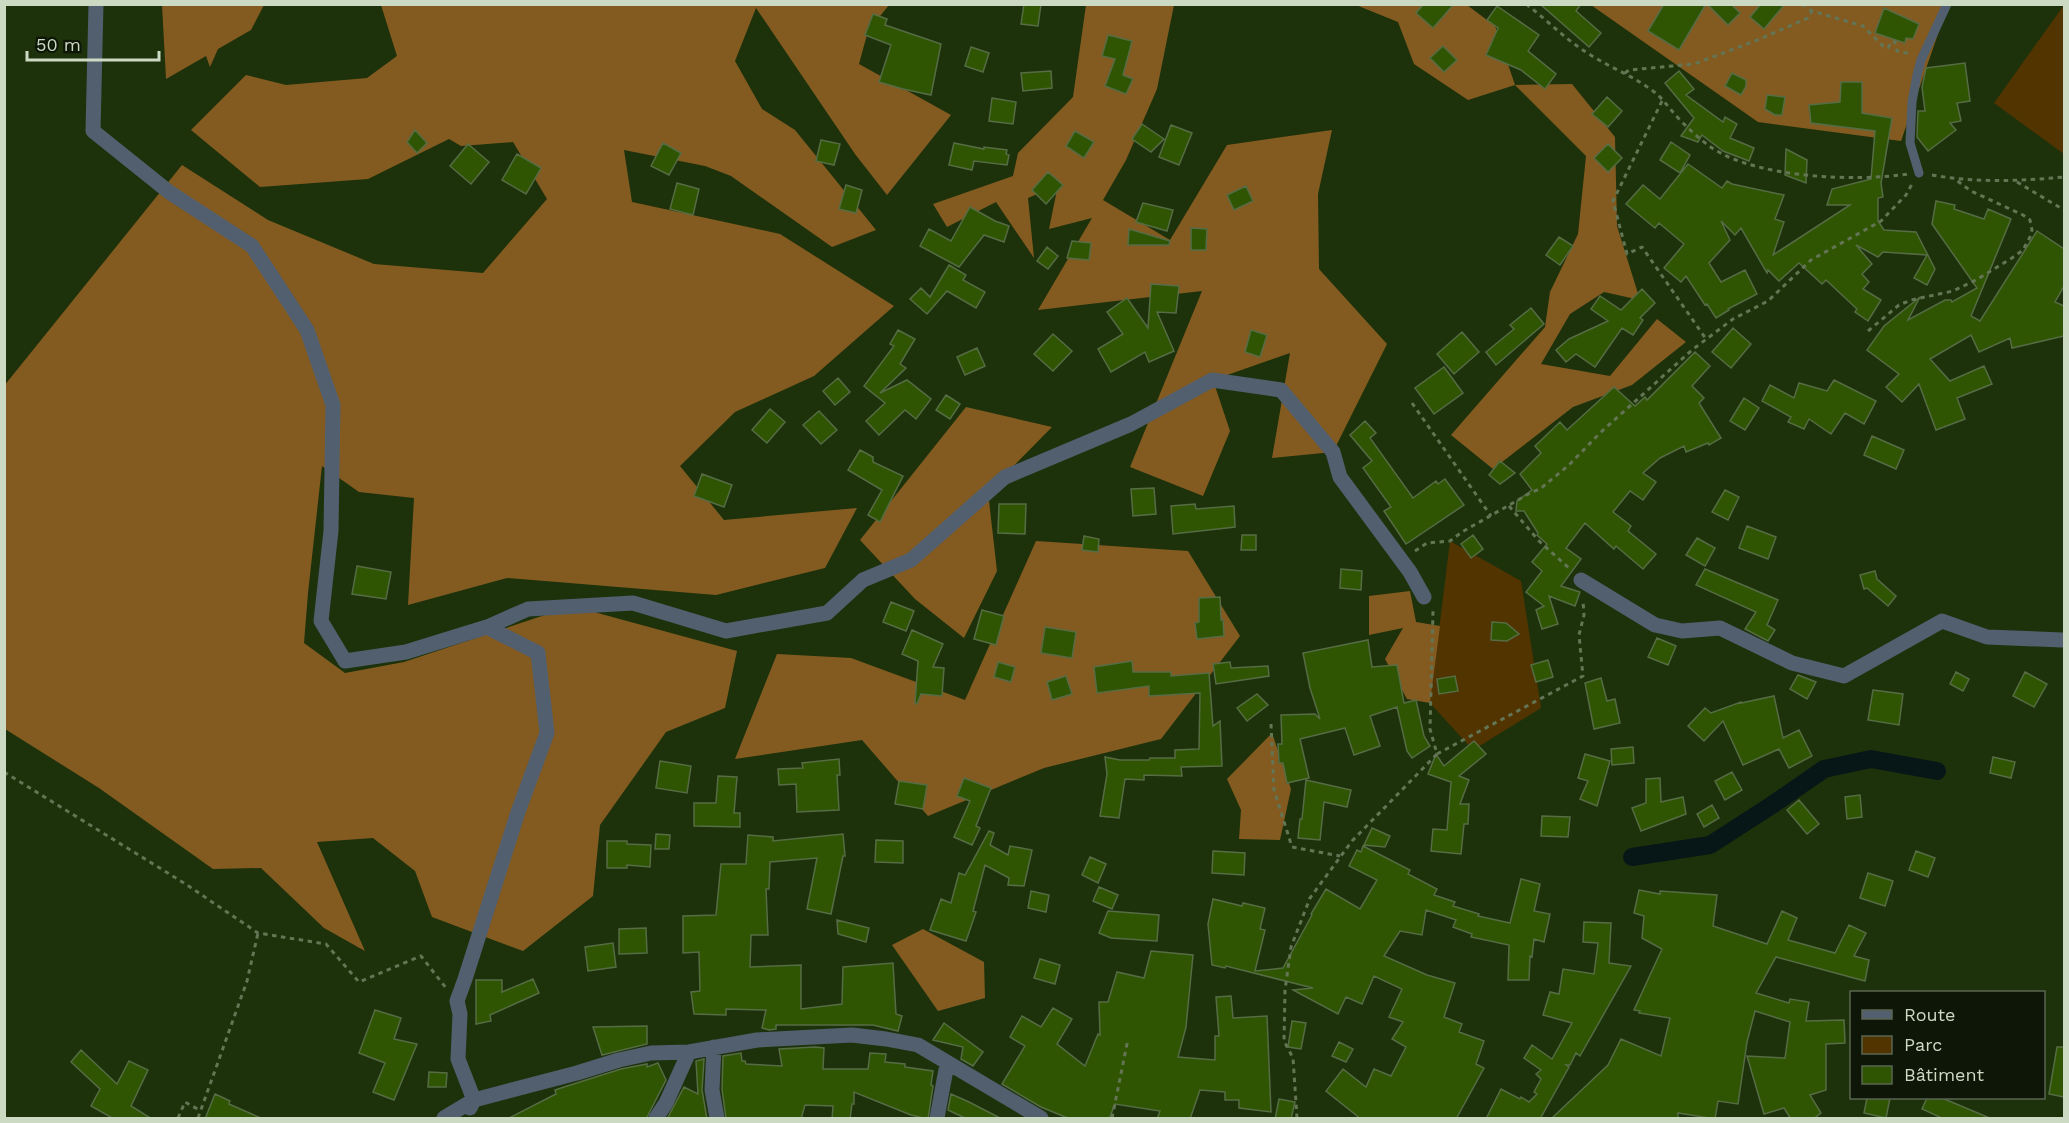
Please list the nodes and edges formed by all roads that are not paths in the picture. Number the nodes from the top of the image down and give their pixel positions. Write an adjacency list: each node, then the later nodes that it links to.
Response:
1 (96, 4): 6 (street)
2 (1947, 4): 3 (lane)
3 (1919, 173)
4 (1581, 580): 7 (street)
5 (1424, 597): 6 (street)
6 (487, 627): 11 (street)
7 (2062, 640)
8 (714, 1047): 9 (street); 10 (street); 15 (street)
9 (689, 1052): 11 (street); 14 (street)
10 (947, 1064): 16 (street); 17 (street)
11 (474, 1100): 12 (street); 13 (street)
12 (444, 1119)
13 (464, 1119)
14 (656, 1119)
15 (717, 1119)
16 (937, 1119)
17 (1041, 1119)

